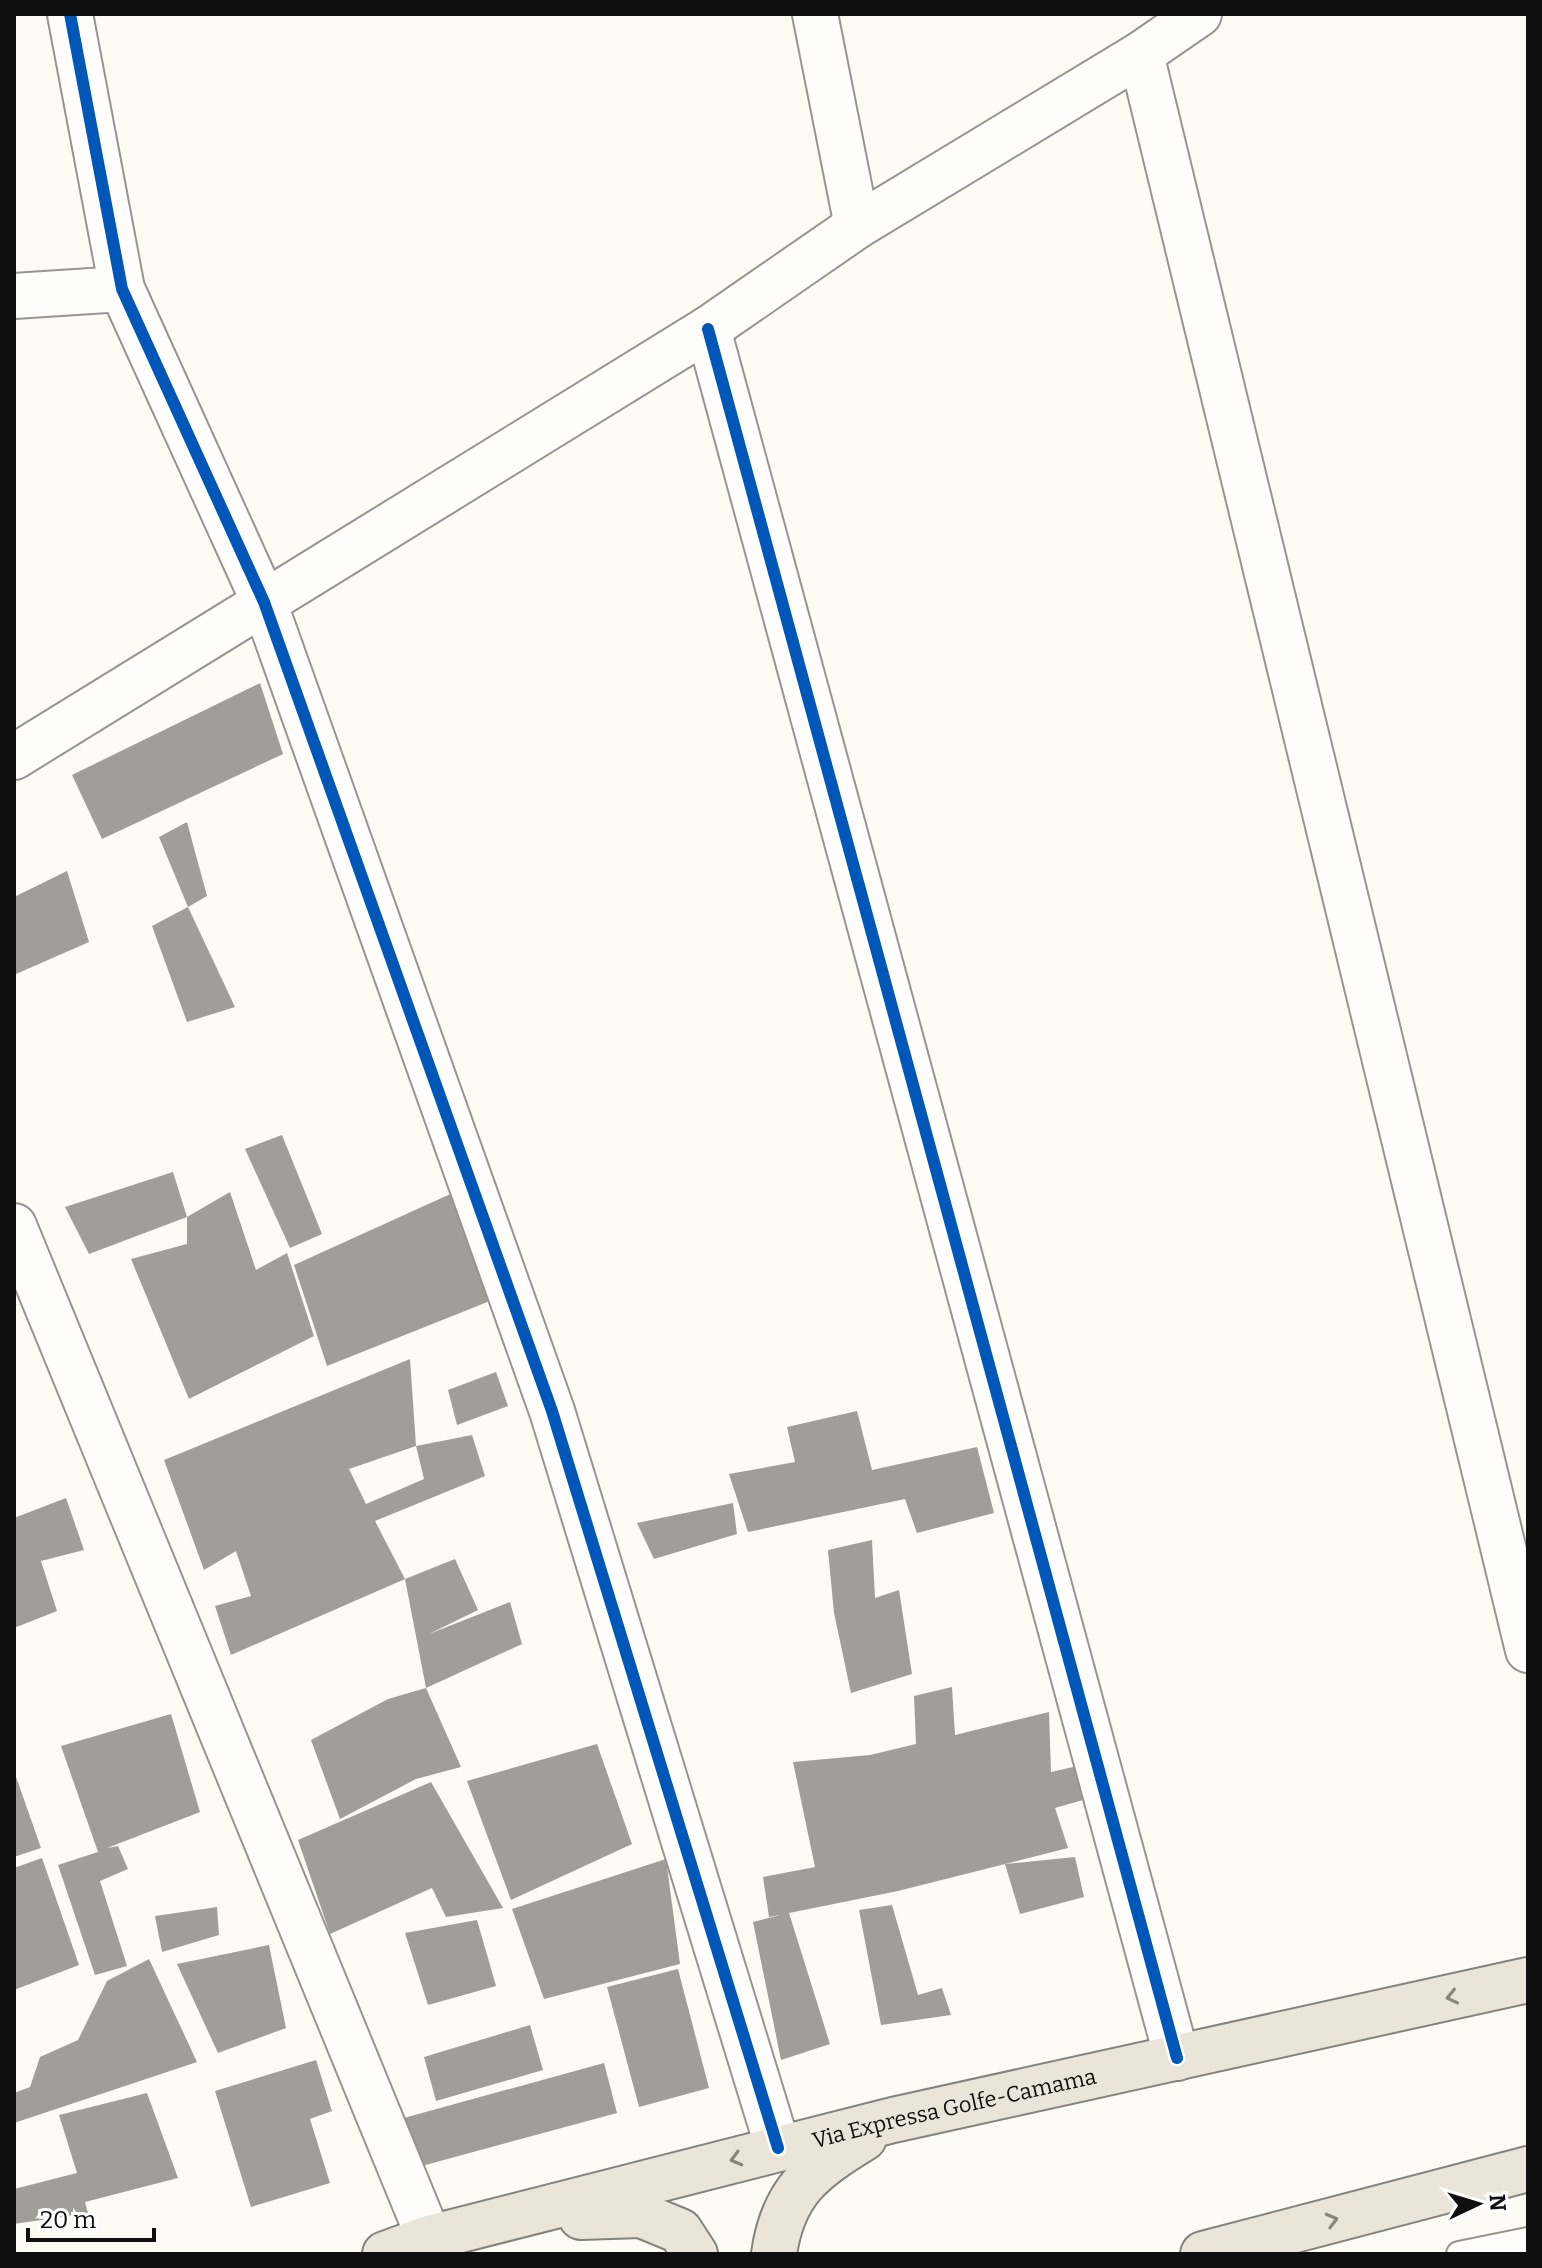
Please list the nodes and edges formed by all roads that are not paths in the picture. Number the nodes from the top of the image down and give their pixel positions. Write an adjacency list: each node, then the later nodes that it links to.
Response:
1 (815, 14): 5 (street)
2 (1199, 14): 4 (street)
3 (73, 15): 6 (street)
4 (1141, 54): 5 (street); 12 (street)
5 (857, 226): 8 (street)
6 (122, 289): 7 (street); 9 (street)
7 (14, 296)
8 (708, 329): 9 (street); 14 (street)
9 (264, 602): 10 (street); 16 (street)
10 (14, 757)
11 (14, 1226): 20 (street)
12 (1528, 1650)
13 (1528, 1980): 14 (highway, Via Expressa Golfe-Camama, one-way to 14)
14 (1177, 2058): 15 (highway, Via Expressa Golfe-Camama)
15 (893, 2120): 16 (highway, Via Expressa Golfe-Camama); 23 (highway)
16 (778, 2148): 20 (highway, Via Expressa Golfe-Camama, one-way to 20)
17 (1528, 2169): 19 (highway, one-way to 17)
18 (1528, 2240): 25 (lane)
19 (1277, 2244): 24 (highway)
20 (416, 2246): 21 (highway, Via Expressa Golfe-Camama); 22 (highway)
21 (385, 2254)
22 (695, 2254)
23 (774, 2254)
24 (1203, 2254)
25 (1459, 2254)

